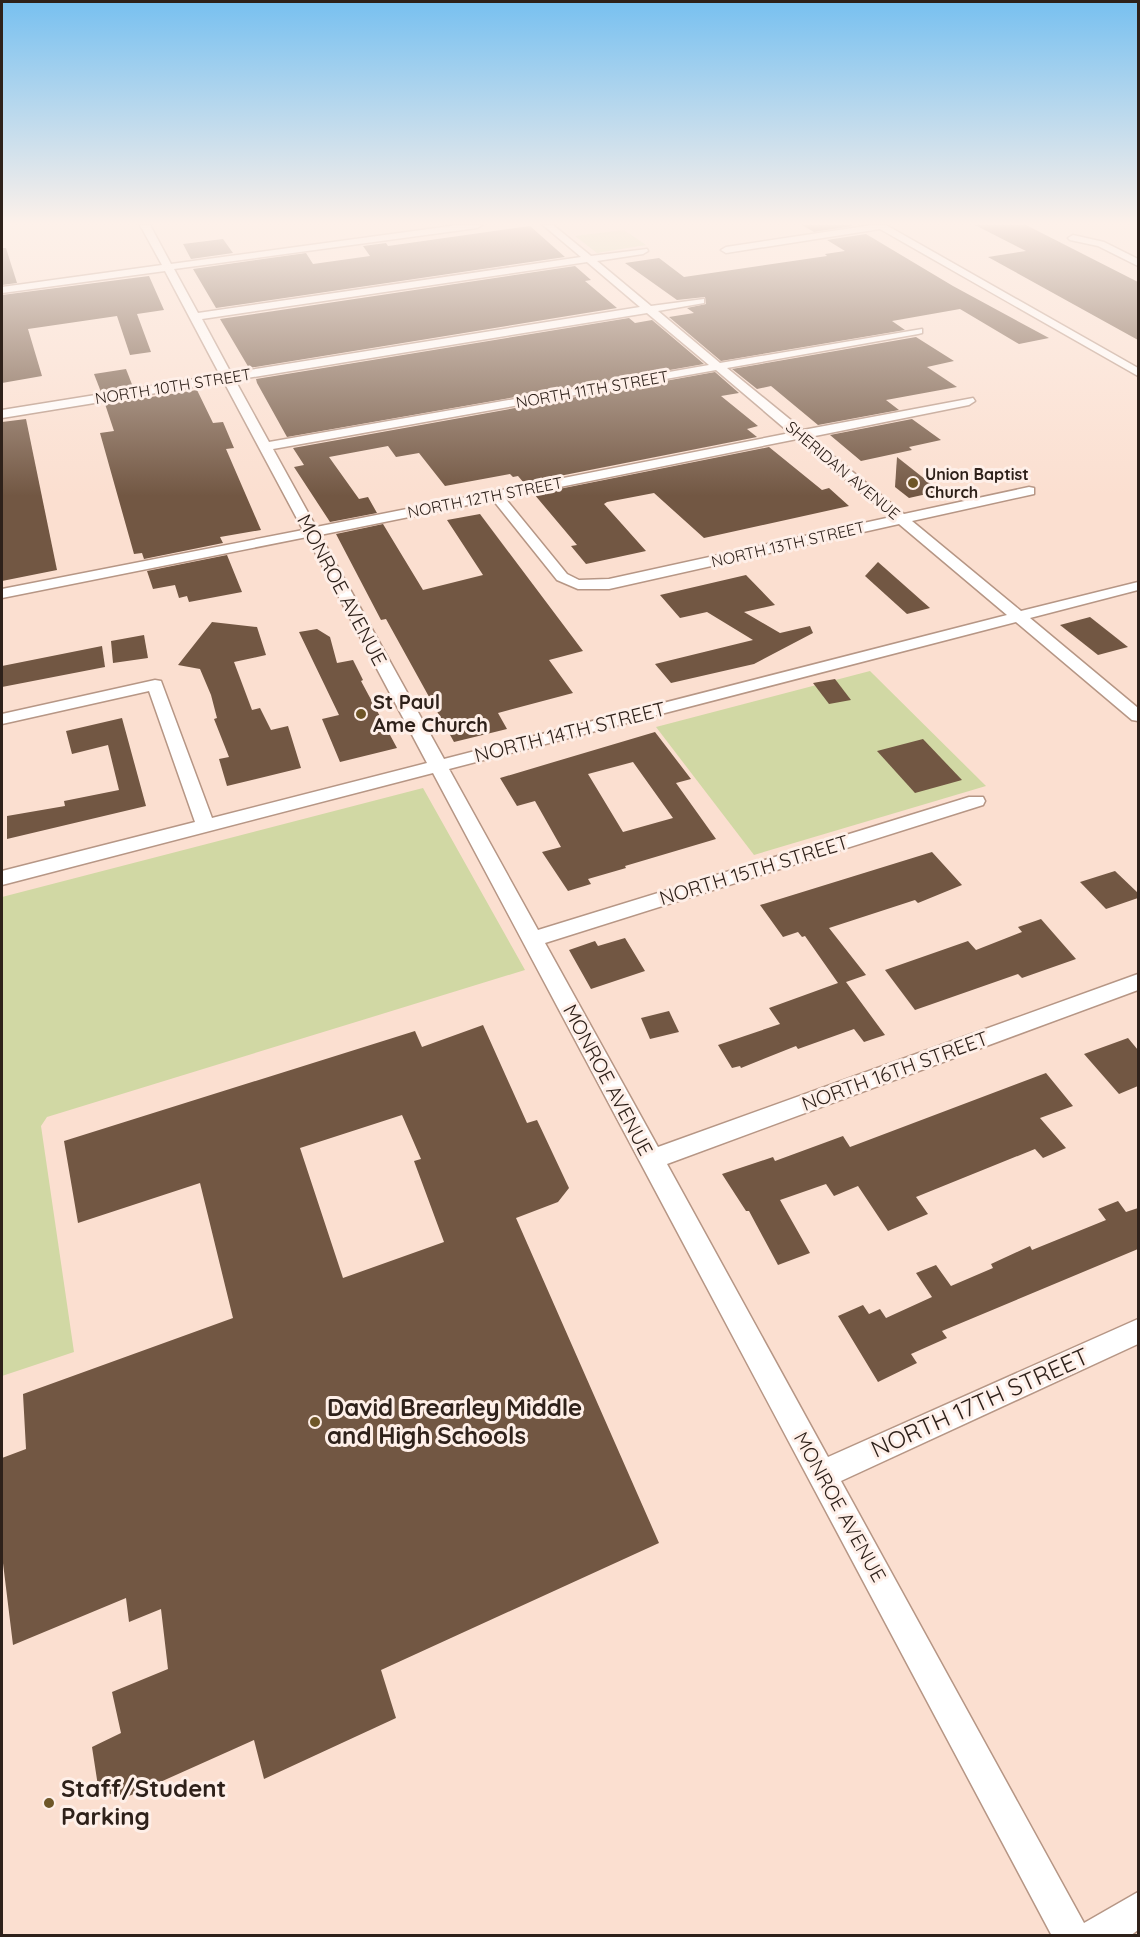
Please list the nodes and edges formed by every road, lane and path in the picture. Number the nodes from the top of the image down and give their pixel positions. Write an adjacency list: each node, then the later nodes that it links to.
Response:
1 (206, 315): 5 (street)
2 (609, 315): 9 (street, NORTH 10TH STREET)
3 (657, 315): 7 (street, SHERIDAN AVENUE)
4 (1038, 315): 8 (street)
5 (195, 317): 9 (street, MONROE AVENUE)
6 (918, 331): 7 (street, NORTH 11TH STREET)
7 (718, 366): 12 (street, SHERIDAN AVENUE); 13 (street, NORTH 11TH STREET)
8 (1138, 373)
9 (227, 377): 11 (street, NORTH 10TH STREET); 13 (street, MONROE AVENUE)
10 (969, 401): 12 (street, NORTH 12TH STREET)
11 (2, 414)
12 (800, 435): 15 (street, NORTH 12TH STREET); 16 (street, SHERIDAN AVENUE)
13 (265, 447): 17 (street, MONROE AVENUE)
14 (1029, 491): 16 (street, NORTH 13TH STREET)
15 (496, 495): 16 (street, NORTH 13TH STREET); 17 (street, NORTH 12TH STREET)
16 (902, 519): 20 (street, SHERIDAN AVENUE)
17 (311, 532): 19 (street, NORTH 12TH STREET); 23 (street, MONROE AVENUE)
18 (1138, 586): 20 (street, NORTH 14TH STREET)
19 (2, 594)
20 (1019, 616): 21 (street, SHERIDAN AVENUE); 23 (street, NORTH 14TH STREET)
21 (1138, 716)
22 (2, 719): 25 (street)
23 (438, 766): 25 (street, NORTH 14TH STREET); 27 (street, MONROE AVENUE)
24 (976, 801): 27 (street, NORTH 15TH STREET)
25 (206, 826): 26 (street, NORTH 14TH STREET)
26 (2, 878)
27 (532, 939): 29 (street, MONROE AVENUE)
28 (1138, 982): 29 (street, NORTH 16TH STREET)
29 (651, 1160): 31 (street, MONROE AVENUE)
30 (1138, 1331): 31 (street, NORTH 17TH STREET)
31 (822, 1475): 33 (street, MONROE AVENUE)
32 (1138, 1910): 34 (street)
33 (1072, 1935)
34 (1096, 1935)

